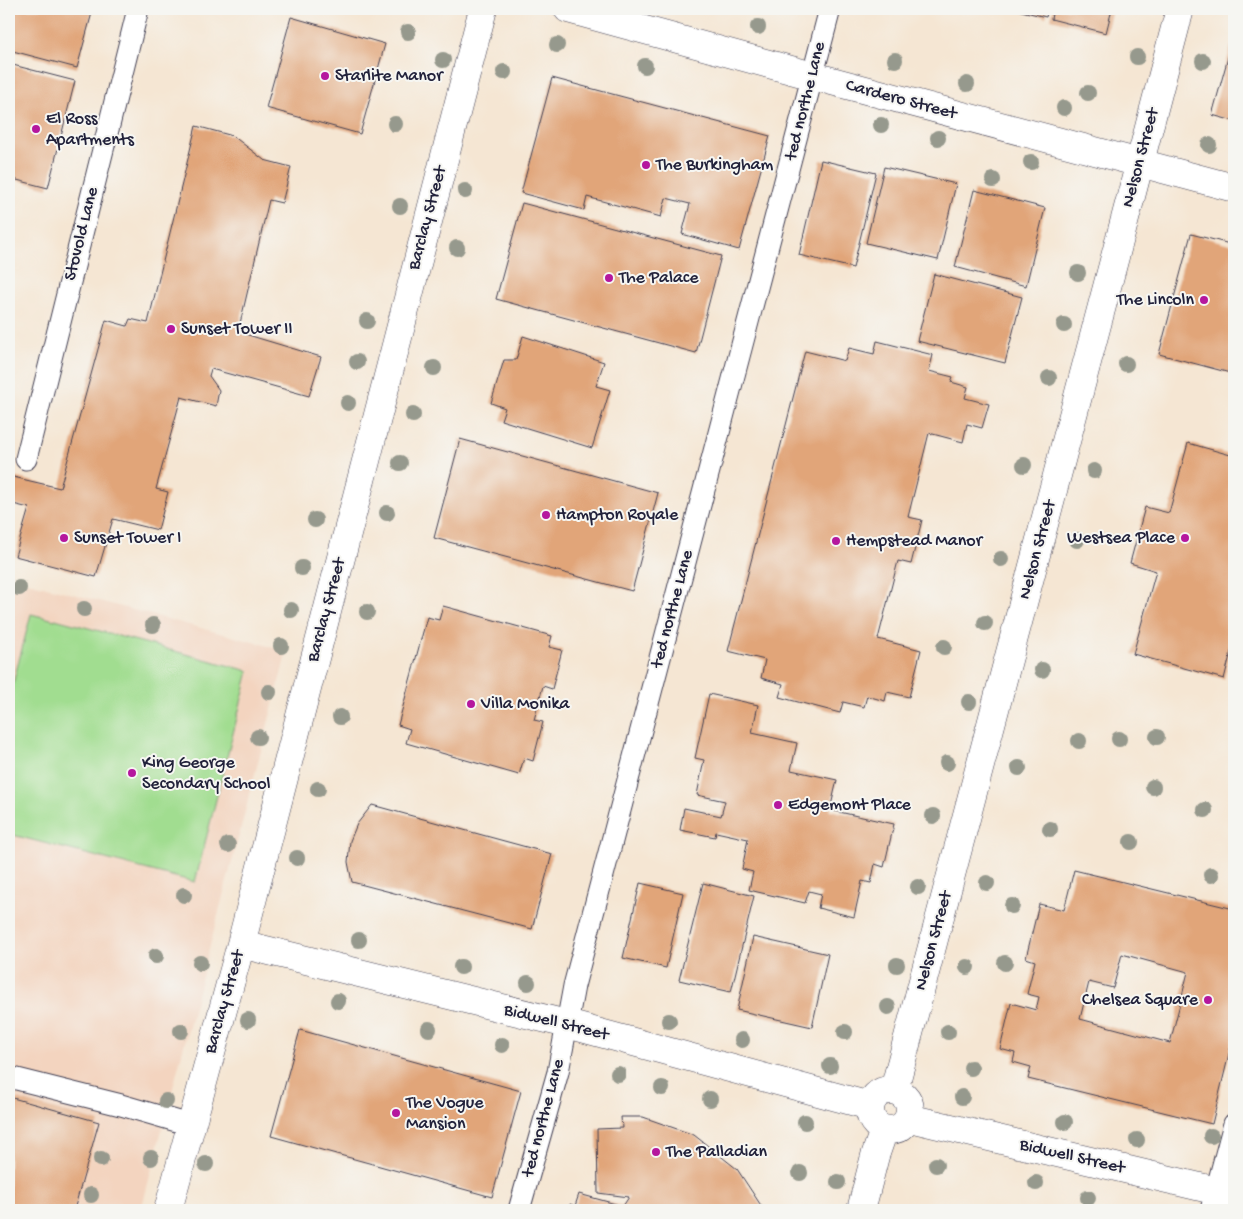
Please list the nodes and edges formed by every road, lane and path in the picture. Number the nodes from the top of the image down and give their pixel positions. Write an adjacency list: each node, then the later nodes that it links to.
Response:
1 (138, 9): 9 (lane, Stovold Lane)
2 (483, 9): 10 (street, Barclay Street)
3 (568, 9): 6 (street, Cardero Street)
4 (830, 9): 6 (lane, ted northe Lane)
5 (1180, 9): 7 (street, Nelson Street)
6 (813, 76): 7 (street, Cardero Street); 11 (lane, ted northe Lane)
7 (1140, 164): 8 (street, Cardero Street); 13 (street, Nelson Street)
8 (1234, 188)
9 (26, 459)
10 (241, 944): 11 (street, Bidwell Street); 17 (street, Barclay Street)
11 (567, 1024): 14 (street, Bidwell Street); 21 (lane, ted northe Lane)
12 (9, 1076): 17 (lane)
13 (894, 1090): 14 (street); 15 (street)
14 (870, 1106): 18 (street)
15 (909, 1118): 18 (street); 19 (street, Bidwell Street)
16 (1234, 1124): 19 (lane)
17 (190, 1125): 20 (street, Barclay Street)
18 (884, 1130): 22 (street)
19 (1221, 1199)
20 (168, 1210)
21 (519, 1210)
22 (861, 1210)

